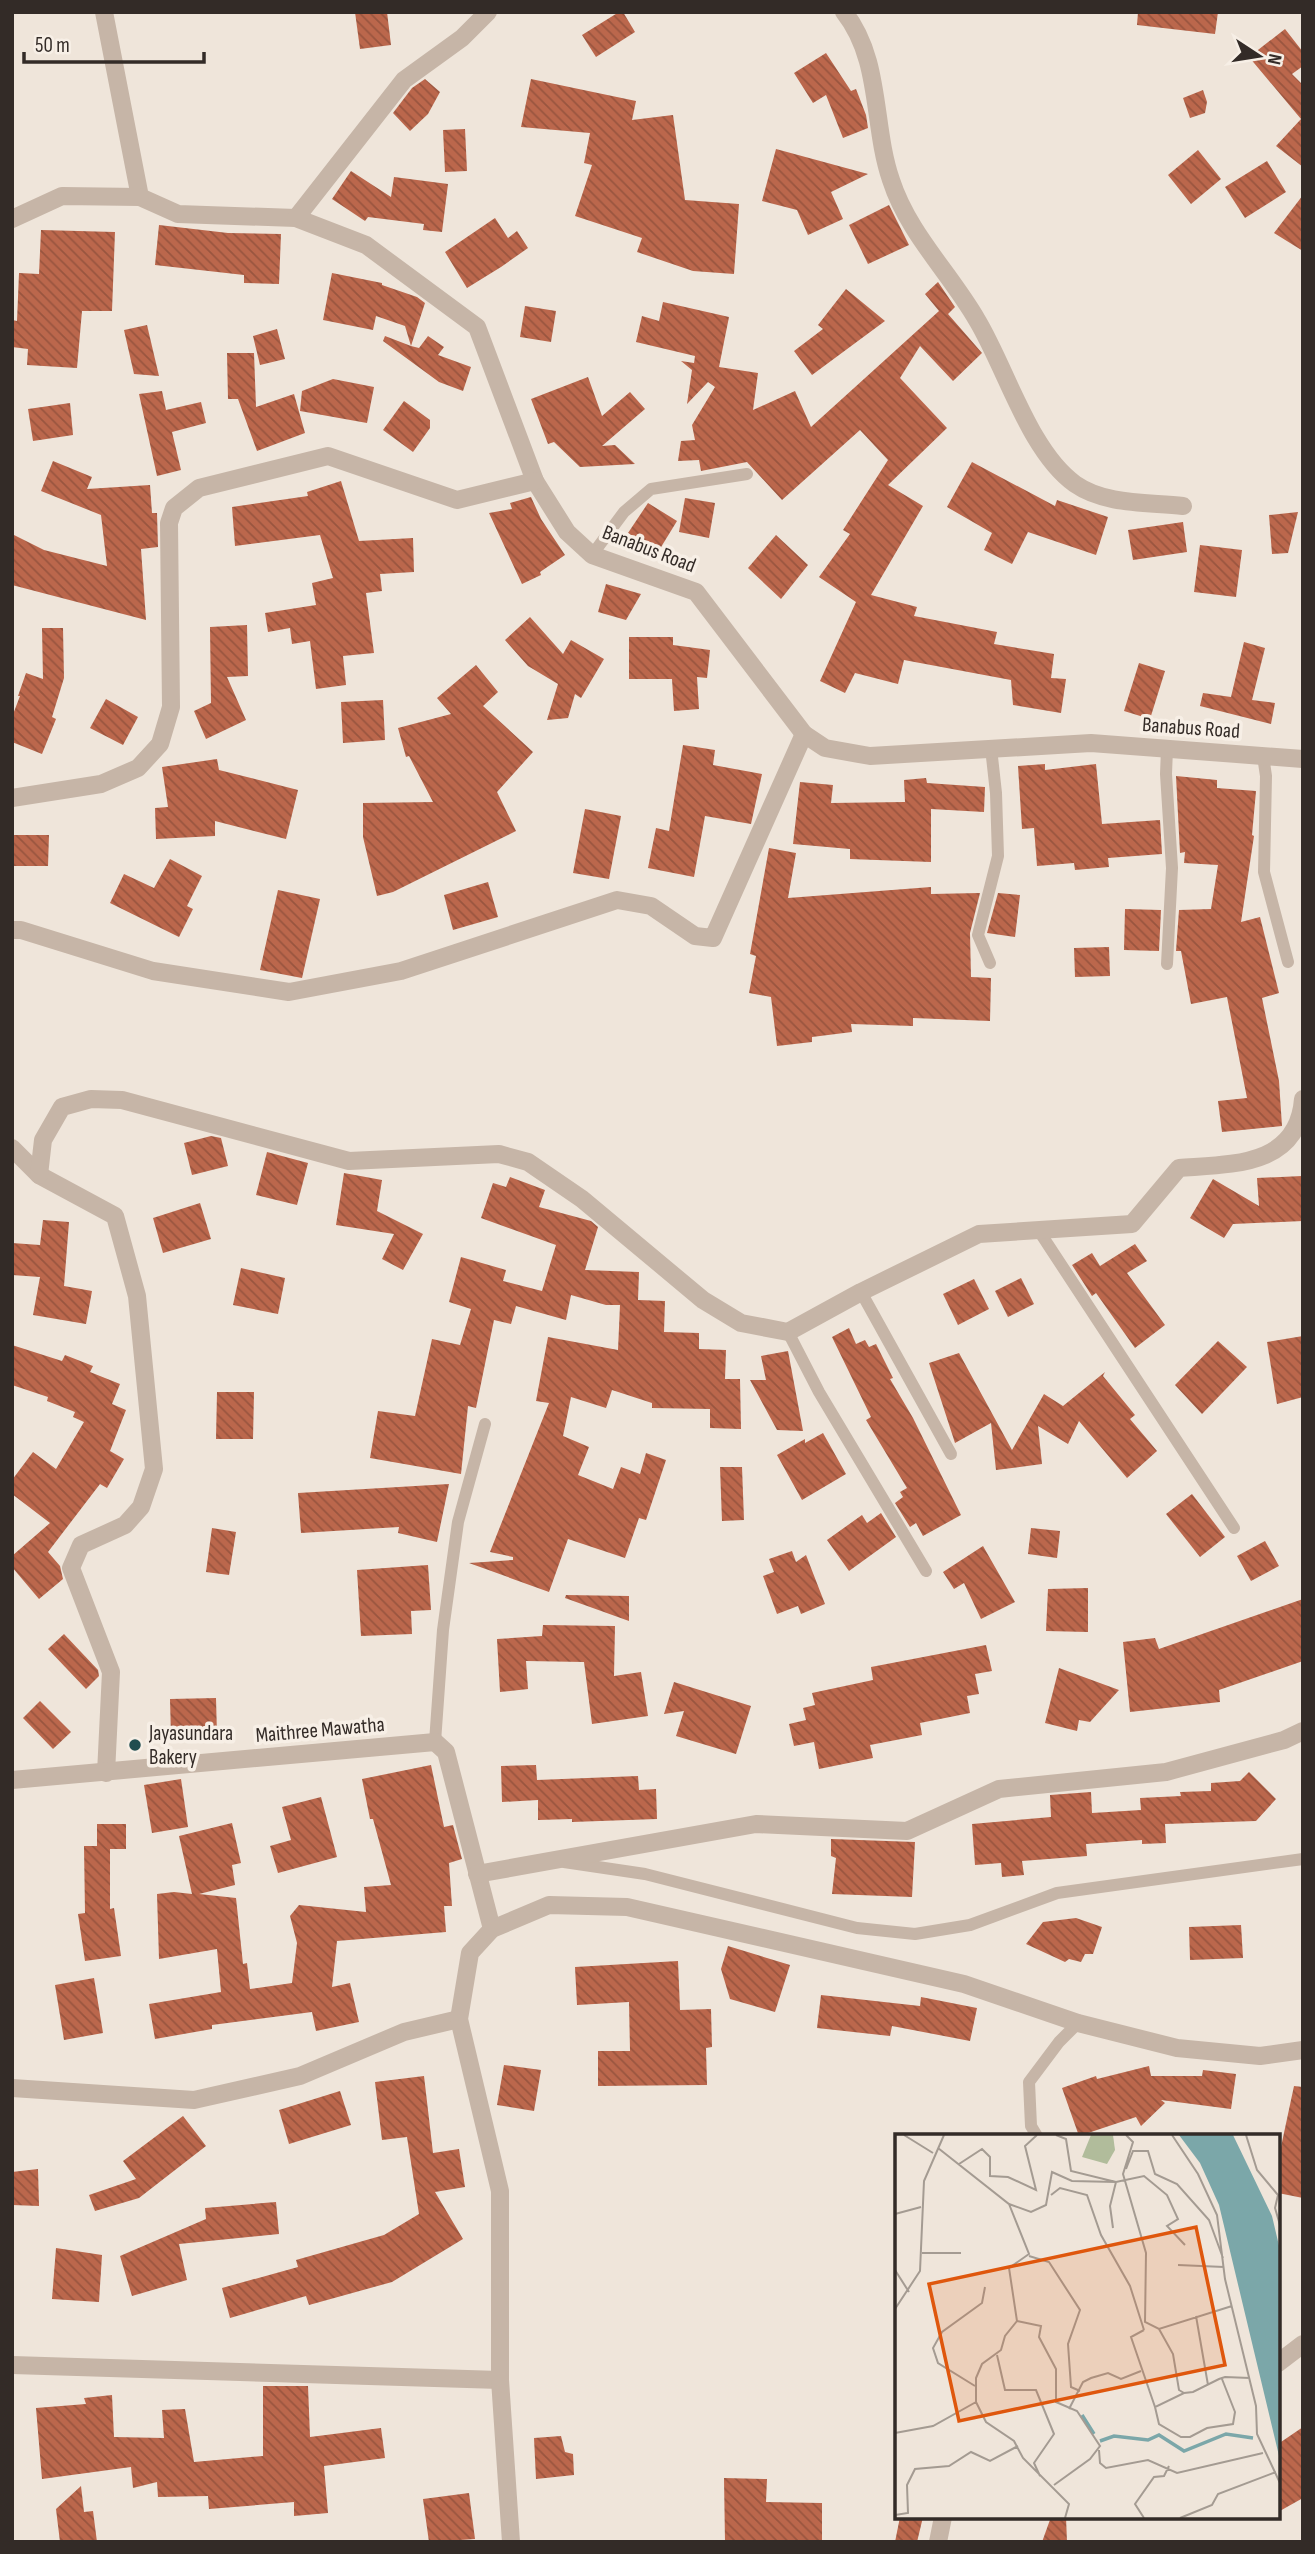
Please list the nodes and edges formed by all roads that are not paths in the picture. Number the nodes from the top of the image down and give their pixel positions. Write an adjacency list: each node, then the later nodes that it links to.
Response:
1 (104, 12): 4 (street)
2 (488, 12): 5 (street)
3 (844, 12): 9 (street)
4 (140, 197): 5 (street, Banabus Road); 6 (street)
5 (296, 218): 8 (street, Banabus Road)
6 (12, 219)
7 (747, 474): 10 (lane)
8 (534, 481): 10 (street, Banabus Road); 16 (street)
9 (1183, 506)
10 (592, 555): 11 (street, Banabus Road)
11 (804, 734): 12 (street, Banabus Road); 17 (street)
12 (991, 748): 13 (street, Banabus Road); 18 (lane)
13 (1167, 749): 14 (street, Banabus Road); 20 (lane)
14 (1263, 756): 15 (street, Banabus Road); 19 (lane)
15 (1303, 759)
16 (12, 799)
17 (12, 930)
18 (990, 962)
19 (1288, 962)
20 (1167, 964)
21 (1303, 1099): 24 (street)
22 (12, 1148): 23 (street)
23 (39, 1175): 26 (street); 33 (street)
24 (1039, 1231): 25 (street); 29 (lane)
25 (861, 1292): 26 (street); 28 (lane)
26 (788, 1332): 30 (lane)
27 (485, 1424): 32 (lane)
28 (951, 1454)
29 (1234, 1528)
30 (926, 1571)
31 (1303, 1731): 35 (street)
32 (435, 1742): 33 (street, Maithree Mawatha); 37 (street)
33 (106, 1773): 34 (street, Maithree Mawatha)
34 (12, 1780)
35 (551, 1860): 36 (lane); 37 (street)
36 (1303, 1860)
37 (477, 1874): 38 (street)
38 (492, 1929): 39 (street); 40 (street)
39 (459, 2019): 42 (street); 47 (street)
40 (1078, 2023): 41 (street); 43 (lane)
41 (1303, 2050)
42 (12, 2088)
43 (1036, 2134)
44 (1303, 2344): 45 (street)
45 (1280, 2361)
46 (12, 2365): 47 (street)
47 (500, 2379): 49 (street)
48 (943, 2519): 50 (street)
49 (511, 2542)
50 (937, 2542)

